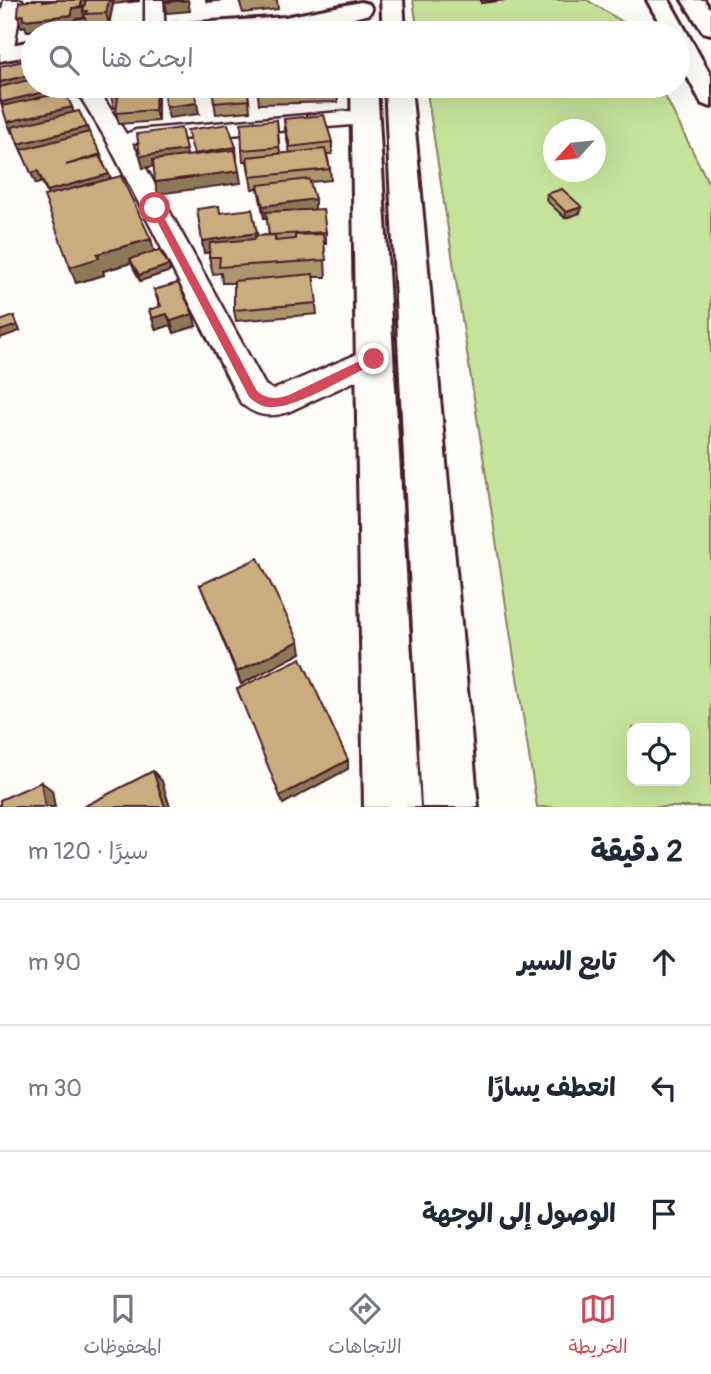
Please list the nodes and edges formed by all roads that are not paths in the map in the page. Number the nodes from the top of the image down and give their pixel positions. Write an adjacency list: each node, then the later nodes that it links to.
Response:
1 (13, 0): 13 (street)
2 (154, 0): 7 (street)
3 (392, 0): 9 (street)
4 (658, 0): 10 (street)
5 (694, 0): 11 (street)
6 (361, 4): 8 (street)
7 (153, 21)
8 (300, 21)
9 (393, 21)
10 (669, 21)
11 (711, 27)
12 (21, 52): 13 (street)
13 (1, 58): 15 (street)
14 (690, 59): 18 (street)
15 (21, 60)
16 (92, 98): 20 (street)
17 (399, 98): 23 (street)
18 (711, 99)
19 (364, 101): 20 (street); 21 (street)
20 (118, 139): 21 (street)
21 (374, 359): 22 (street)
22 (392, 807)
23 (450, 807)

